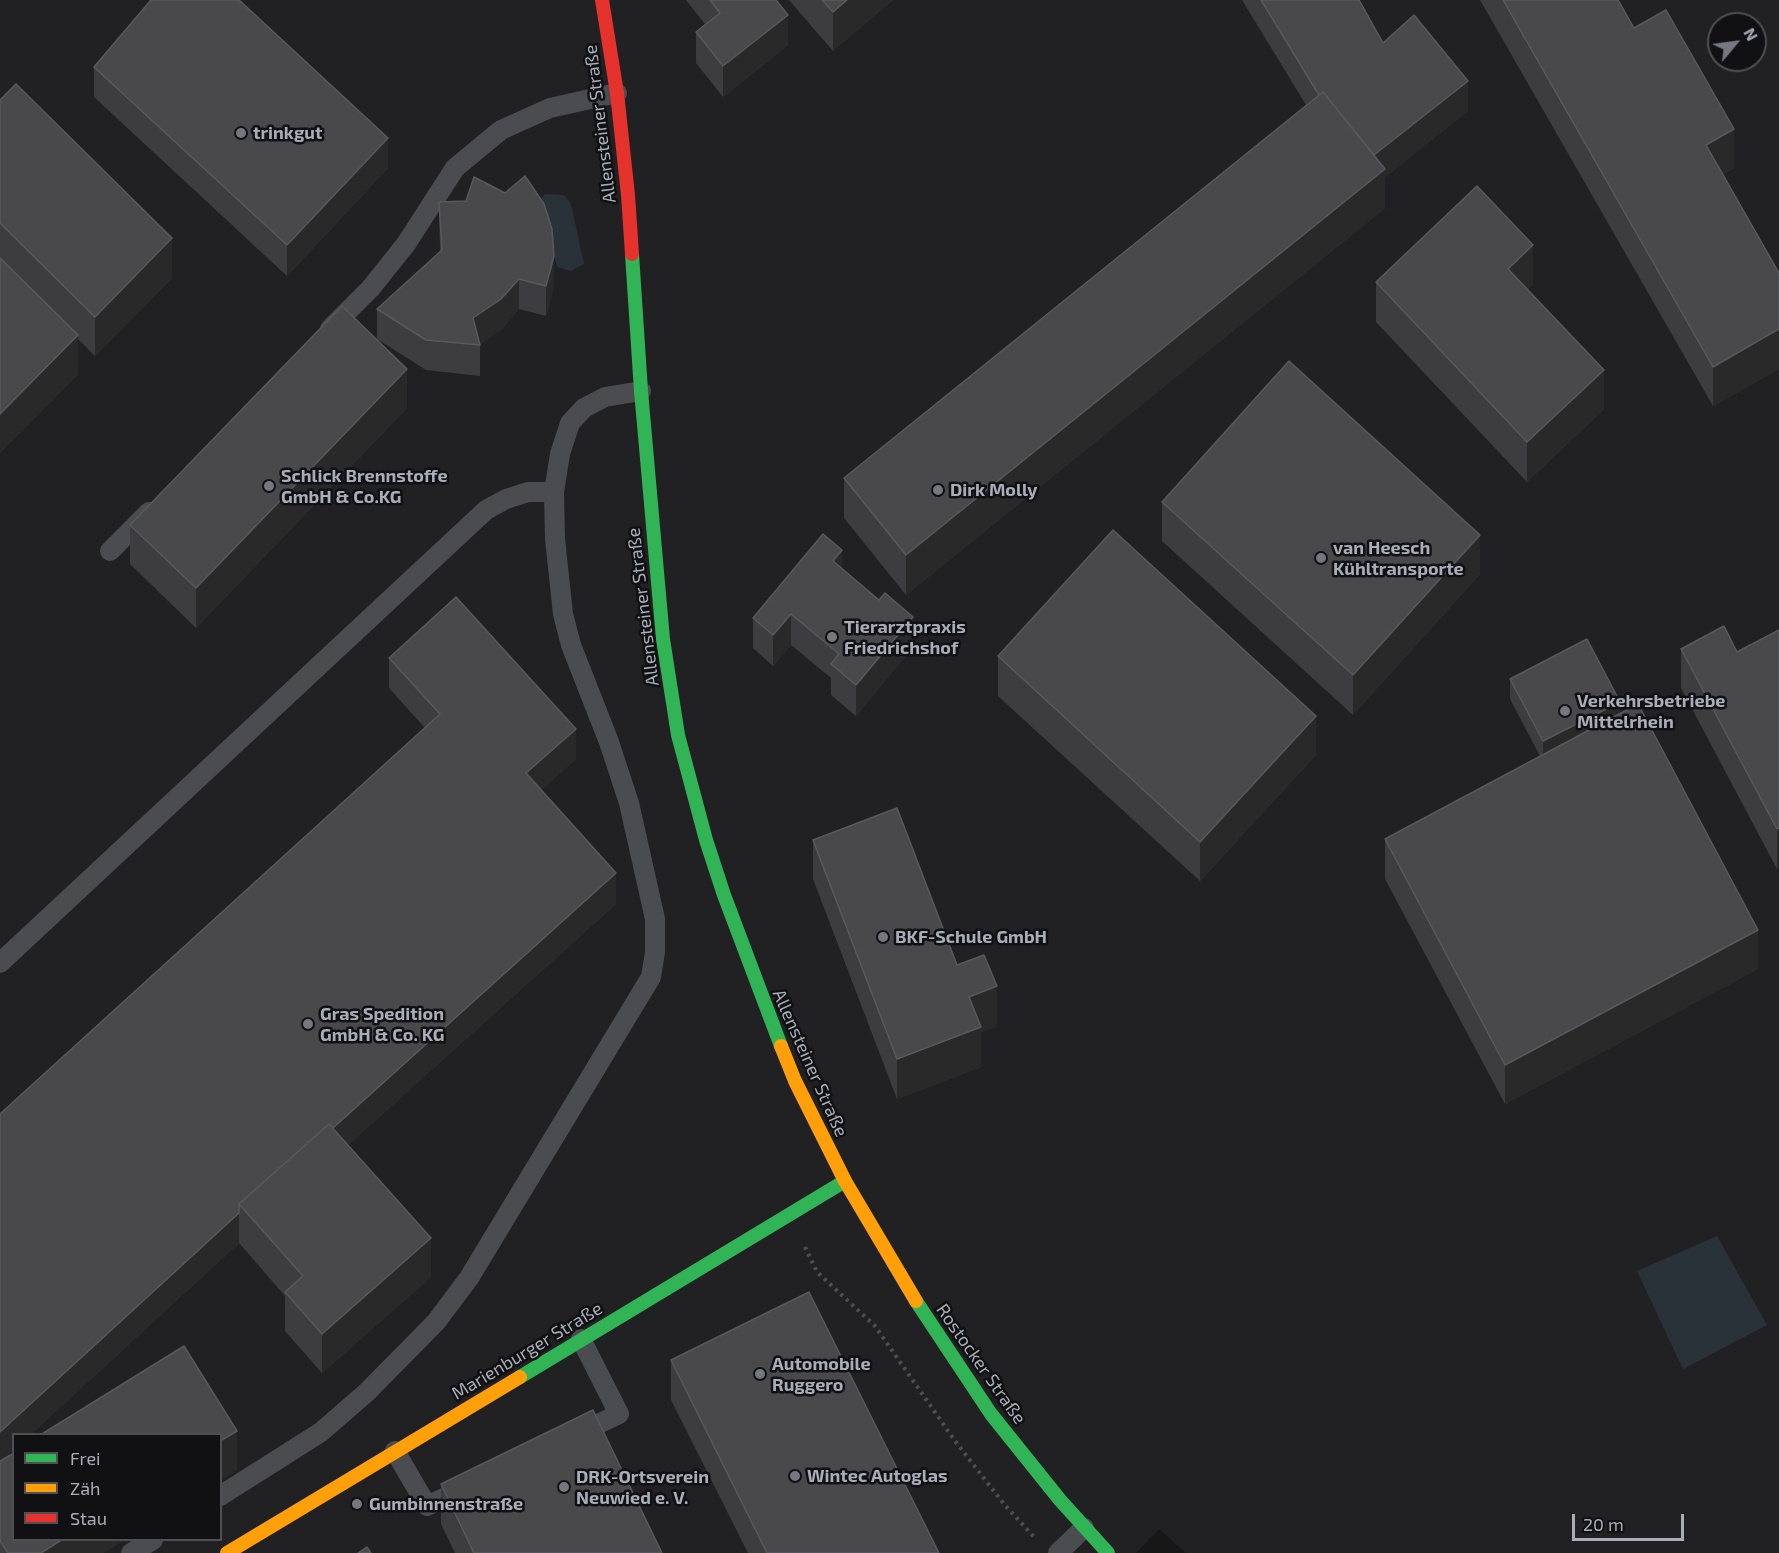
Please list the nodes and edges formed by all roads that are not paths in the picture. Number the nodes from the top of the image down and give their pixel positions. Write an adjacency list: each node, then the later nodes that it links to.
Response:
1 (602, 0): 2 (street, Allensteiner Straße)
2 (617, 93): 3 (lane); 4 (street, Allensteiner Straße)
3 (319, 340)
4 (641, 392): 5 (lane); 9 (street, Allensteiner Straße)
5 (554, 492): 8 (lane); 14 (lane)
6 (160, 501): 7 (lane)
7 (110, 551)
8 (0, 963)
9 (845, 1181): 10 (street, Marienburger Straße); 15 (street, Rostocker Straße)
10 (581, 1339): 11 (lane); 12 (street, Marienburger Straße)
11 (555, 1444)
12 (395, 1451): 13 (lane); 19 (street, Marienburger Straße)
13 (481, 1480)
14 (222, 1495)
15 (1084, 1528): 17 (lane); 20 (street, Rostocker Straße)
16 (150, 1541): 18 (lane)
17 (1050, 1549)
18 (131, 1553)
19 (227, 1553)
20 (1108, 1553)

